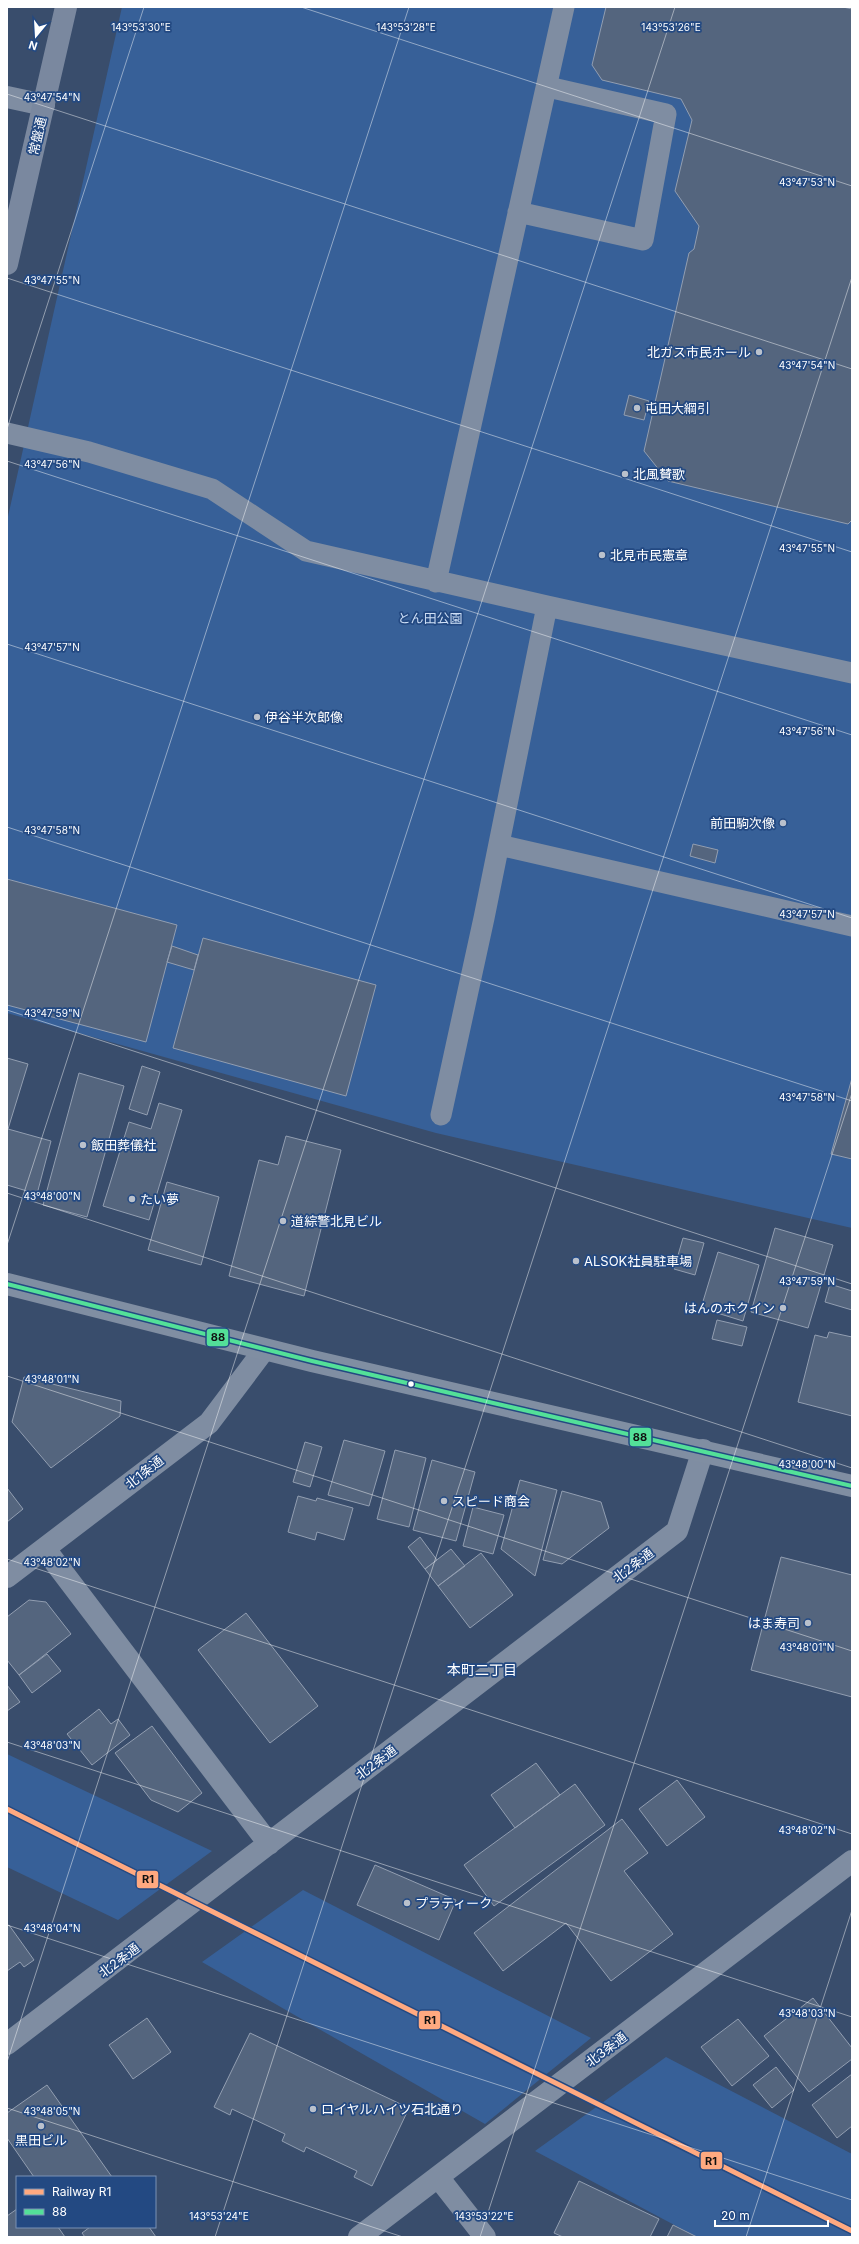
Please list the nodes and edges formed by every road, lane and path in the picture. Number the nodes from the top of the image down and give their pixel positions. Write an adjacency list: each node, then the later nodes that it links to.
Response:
1 (66, 7): 5 (main road, 常盤通)
2 (564, 7): 3 (lane)
3 (548, 87): 6 (lane); 6 (lane)
4 (7, 97): 5 (street)
5 (44, 105): 7 (main road, 常盤通)
6 (518, 212): 9 (lane)
7 (7, 264)
8 (7, 433): 9 (lane)
9 (436, 582): 10 (lane)
10 (547, 606): 11 (lane); 12 (lane)
11 (852, 672)
12 (499, 845): 13 (lane); 14 (lane)
13 (852, 926)
14 (441, 1115)
15 (7, 1284): 16 (highway)
16 (264, 1350): 17 (highway); 19 (street, 北1条通)
17 (703, 1450): 18 (highway); 21 (street, 北2条通)
18 (852, 1486)
19 (45, 1549): 20 (street, 北1条通); 21 (street)
20 (7, 1577)
21 (269, 1844): 23 (street, 北2条通)
22 (852, 1861): 24 (street, 北3条通)
23 (7, 2044)
24 (438, 2177): 25 (street, 北3条通); 26 (street)
25 (359, 2237)
26 (485, 2237)

